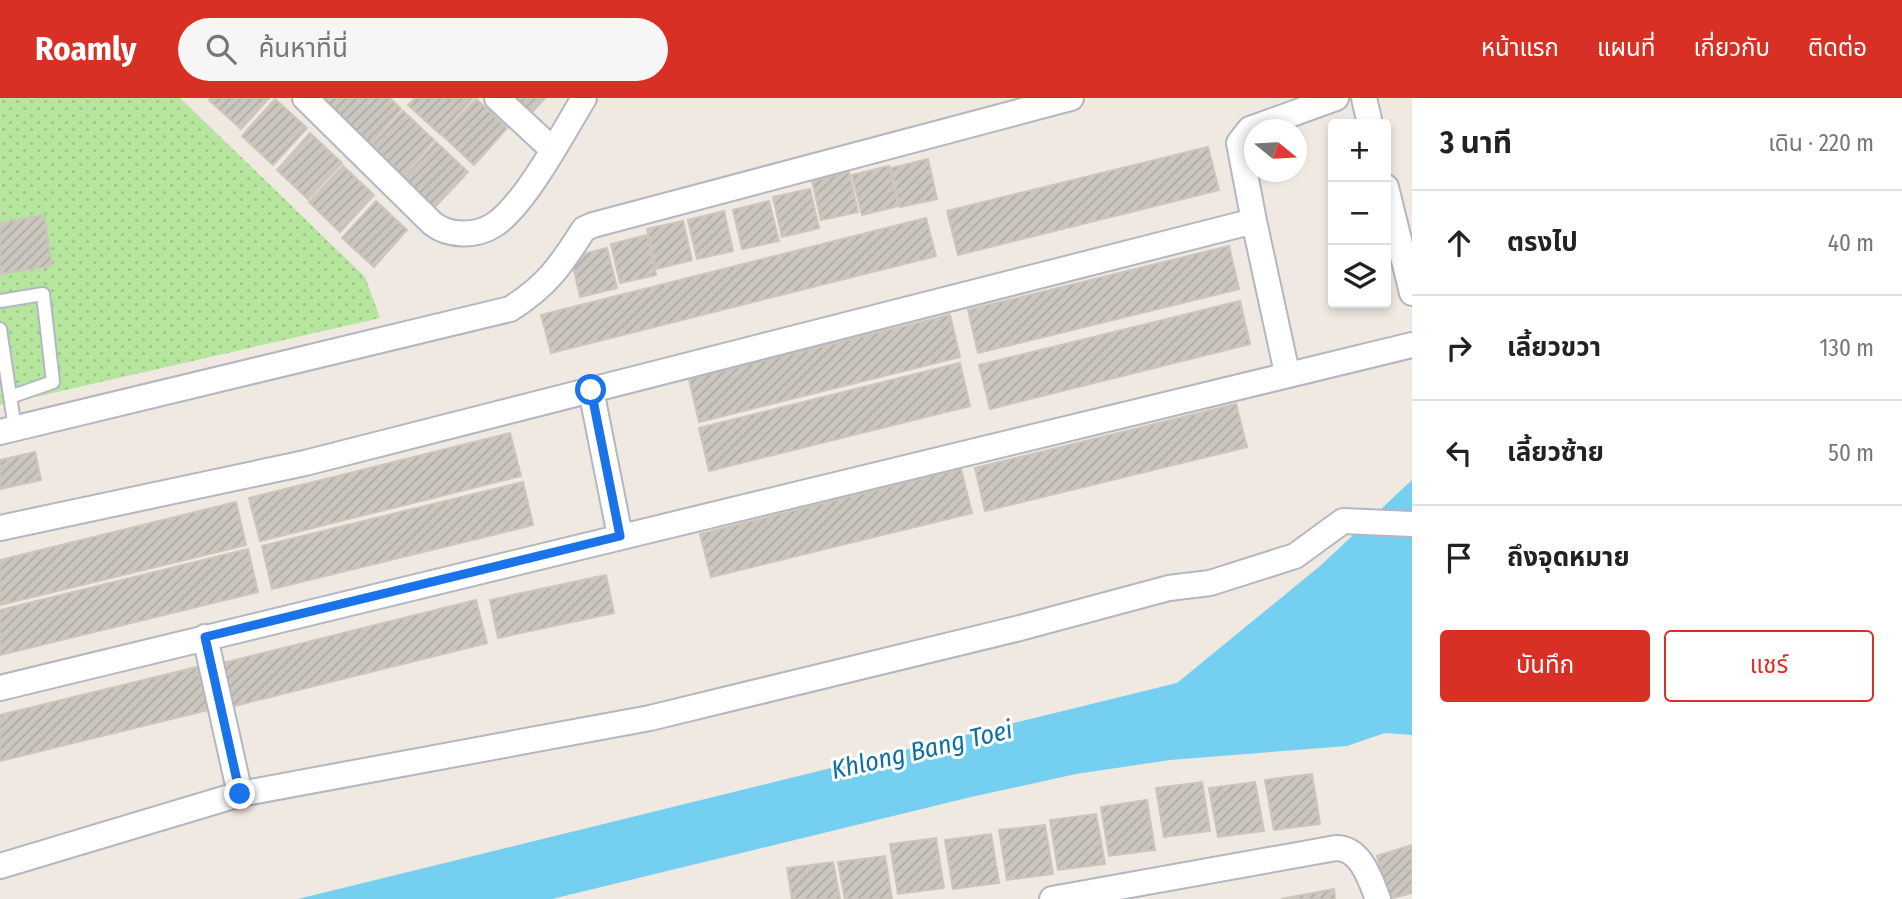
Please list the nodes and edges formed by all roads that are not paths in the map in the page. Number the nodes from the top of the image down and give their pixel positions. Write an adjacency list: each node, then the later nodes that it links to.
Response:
1 (305, 98): 8 (street)
2 (497, 98): 8 (street)
3 (584, 98): 8 (street)
4 (1071, 98): 18 (street)
5 (1336, 98): 10 (street)
6 (1364, 98): 7 (street)
7 (1369, 119)
8 (553, 150)
9 (1391, 207): 11 (street)
10 (1254, 220): 15 (street); 16 (street)
11 (1412, 293)
12 (0, 301): 17 (lane)
13 (0, 329): 17 (lane)
14 (1412, 345): 15 (street)
15 (1287, 373): 21 (street)
16 (591, 390): 20 (street); 21 (street)
17 (10, 397): 18 (lane)
18 (8, 431)
19 (1412, 524): 24 (street)
20 (0, 528)
21 (620, 536): 22 (street)
22 (205, 637): 23 (street); 24 (street)
23 (0, 688)
24 (240, 794): 25 (street)
25 (0, 866)
26 (1052, 899): 27 (street)
27 (1378, 899)

